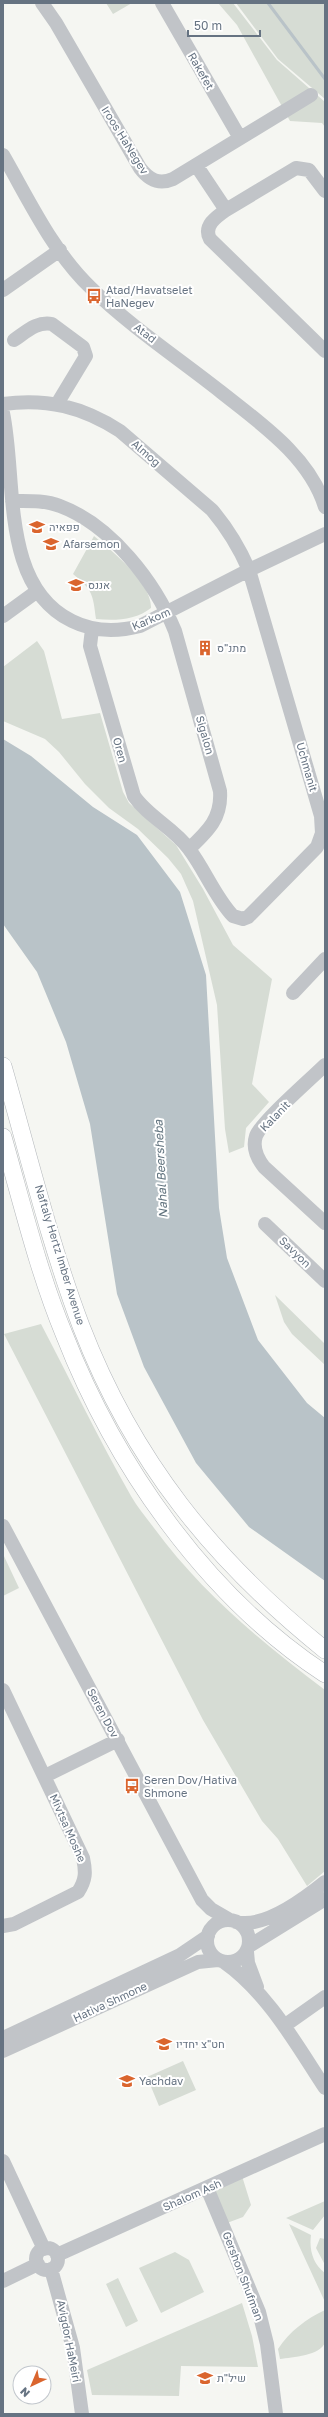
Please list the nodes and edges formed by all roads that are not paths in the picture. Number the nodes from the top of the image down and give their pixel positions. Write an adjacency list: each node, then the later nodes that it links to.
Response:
1 (42, 3): 6 (street, Iroos HaNegev)
2 (162, 3): 4 (street, Rakefet)
3 (311, 95): 4 (street, Iroos HaNegev)
4 (240, 138): 6 (street, Iroos HaNegev)
5 (3, 155): 9 (street, Atad)
6 (196, 165): 8 (street)
7 (325, 191): 8 (street)
8 (226, 210): 12 (street)
9 (60, 250): 10 (street); 16 (street, Atad)
10 (3, 290)
11 (14, 340): 14 (street)
12 (325, 351)
13 (3, 404): 14 (street, Almog)
14 (56, 404): 20 (street, Almog)
15 (3, 413): 17 (street, Karkom)
16 (320, 490): 18 (street, Atad)
17 (9, 507): 21 (street, Karkom); 22 (street)
18 (325, 507)
19 (325, 534): 20 (street, Karkom)
20 (250, 570): 22 (street, Karkom); 25 (street, Uchmanit)
21 (36, 592): 23 (street); 24 (street, Karkom)
22 (168, 613): 24 (street, Karkom); 25 (street, Sigalon)
23 (3, 616)
24 (92, 629): 25 (street, Oren)
25 (189, 849)
26 (325, 959): 27 (street)
27 (293, 993)
28 (325, 1065): 31 (street, Kalanit)
29 (3, 1066): 35 (main road, Naftaly Hertz Imber Avenue)
30 (3, 1137): 36 (main road, Naftaly Hertz Imber Avenue)
31 (323, 1218)
32 (265, 1224): 33 (street, Savyon)
33 (325, 1281)
34 (3, 1526): 38 (street, Seren Dov)
35 (325, 1650)
36 (325, 1674)
37 (3, 1690): 39 (street)
38 (118, 1740): 39 (street); 42 (street, Seren Dov)
39 (45, 1776): 44 (street, Mivtsa Moshe)
40 (325, 1882): 43 (street)
41 (325, 1899): 46 (street)
42 (202, 1900): 43 (street, Seren Dov); 45 (street, Seren Dov)
43 (233, 1921): 45 (street); 46 (street)
44 (3, 1926)
45 (209, 1934): 47 (street); 51 (street, Hativa Shmone)
46 (248, 1949): 47 (street); 48 (street)
47 (221, 1961): 48 (street); 52 (street, Hativa Shmone)
48 (261, 1997): 50 (street)
49 (325, 1997): 50 (street)
50 (284, 2026): 53 (street)
51 (3, 2038)
52 (3, 2051)
53 (325, 2088)
54 (325, 2134): 56 (street, Shalom Ash)
55 (3, 2161): 57 (street)
56 (207, 2188): 58 (street, Shalom Ash); 63 (street, Gershon Shufman)
57 (44, 2249): 58 (street); 59 (street)
58 (57, 2255): 60 (street)
59 (38, 2264): 60 (street); 61 (street)
60 (52, 2269): 62 (street, Avigdor HaMeiri)
61 (3, 2281)
62 (82, 2414)
63 (276, 2414)

